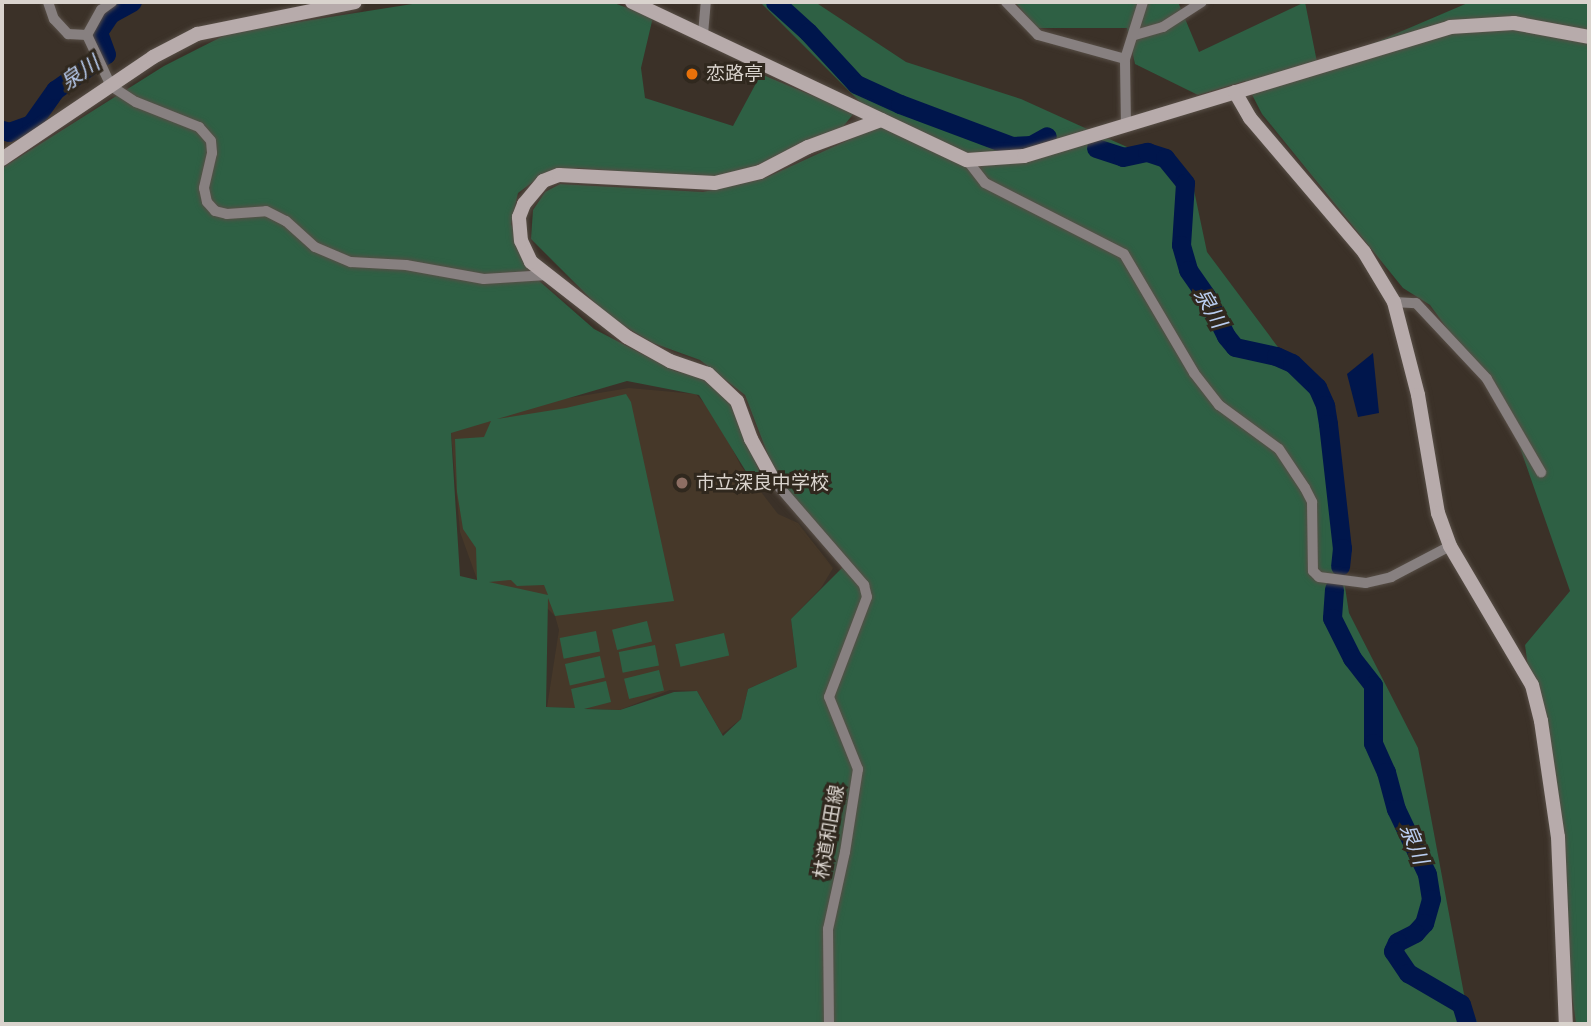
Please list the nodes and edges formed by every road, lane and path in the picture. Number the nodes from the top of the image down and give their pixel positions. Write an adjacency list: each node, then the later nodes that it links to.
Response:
1 (48, 2): 10 (street)
2 (112, 2): 10 (street)
3 (355, 2): 14 (street)
4 (632, 2): 9 (street)
5 (706, 2): 9 (street)
6 (1006, 2): 13 (street)
7 (1143, 2): 11 (street)
8 (1202, 2): 11 (street)
9 (703, 34): 16 (street)
10 (87, 35): 14 (street)
11 (1135, 35): 13 (street)
12 (1589, 37): 15 (street)
13 (1125, 59): 17 (street)
14 (111, 86): 18 (street); 20 (street)
15 (1235, 92): 17 (street); 21 (street)
16 (881, 120): 19 (street); 20 (street)
17 (1126, 126): 19 (street)
18 (2, 159)
19 (968, 160): 24 (street)
20 (547, 275): 23 (street)
21 (1395, 302): 22 (street); 24 (street)
22 (1541, 472)
23 (774, 481): 25 (street, 林道和田線)
24 (1450, 546): 26 (street)
25 (830, 1024)
26 (1566, 1024)

